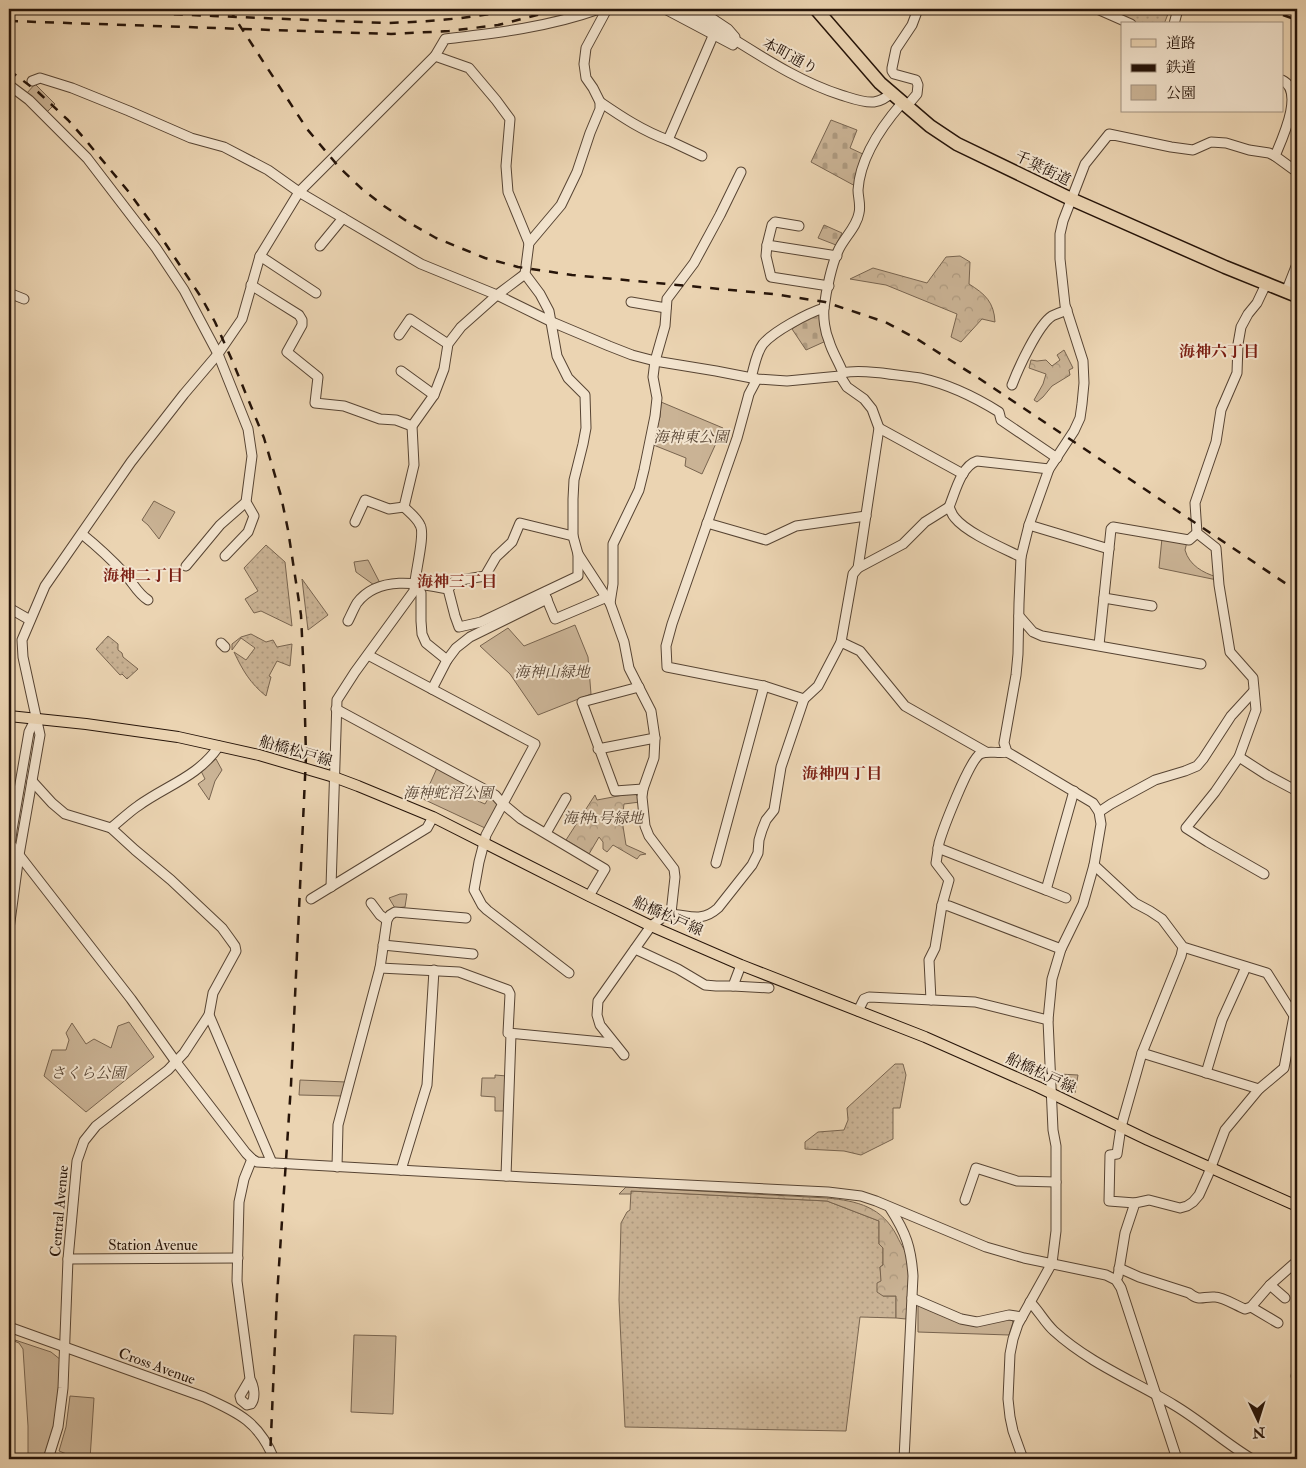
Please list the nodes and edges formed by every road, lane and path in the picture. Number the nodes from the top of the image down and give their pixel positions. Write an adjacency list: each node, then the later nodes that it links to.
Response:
1 (599, 9): 15 (street)
2 (607, 9): 20 (street)
3 (664, 9): 12 (street)
4 (681, 9): 12 (street, 本町通り)
5 (698, 9): 13 (street)
6 (816, 9): 19 (highway, 千葉街道)
7 (916, 9): 21 (street)
8 (1097, 9): 10 (street)
9 (1178, 9): 11 (street)
10 (1126, 22)
11 (1175, 22)
12 (714, 32): 13 (street, 本町通り); 14 (street); 22 (street)
13 (744, 46): 14 (street, 本町通り)
14 (756, 54): 19 (street, 本町通り)
15 (435, 56): 27 (street); 31 (street)
16 (32, 81): 27 (street)
17 (1284, 81): 24 (street)
18 (9, 85): 53 (street)
19 (891, 93): 21 (highway, 千葉街道)
20 (600, 102): 22 (street); 31 (street)
21 (904, 105): 28 (highway, 千葉街道); 35 (street)
22 (668, 140): 23 (street)
23 (702, 156)
24 (1275, 156): 26 (street); 28 (street)
25 (741, 172): 47 (street)
26 (1297, 172)
27 (298, 192): 29 (street); 34 (street)
28 (1071, 199): 38 (highway, 千葉街道); 49 (street)
29 (343, 218): 33 (street); 44 (street)
30 (799, 226): 32 (street)
31 (529, 243): 37 (street)
32 (768, 244): 35 (street); 40 (street)
33 (320, 246)
34 (260, 256): 39 (street); 42 (street)
35 (836, 256): 40 (street)
36 (1297, 264): 43 (street)
37 (525, 274): 44 (street); 50 (street)
38 (1266, 284): 43 (highway, 千葉街道); 72 (street)
39 (251, 285): 53 (street); 60 (street)
40 (829, 286): 48 (street)
41 (9, 293): 45 (street)
42 (316, 293)
43 (1292, 294)
44 (497, 295): 50 (street); 52 (street)
45 (24, 299)
46 (631, 302): 47 (street)
47 (666, 308): 54 (street)
48 (824, 308): 56 (street); 57 (street)
49 (1067, 310): 58 (street); 62 (street)
50 (552, 322): 54 (street); 74 (street)
51 (399, 335): 52 (street)
52 (448, 344): 59 (street)
53 (218, 354): 65 (street); 73 (street)
54 (656, 361): 57 (street); 86 (street)
55 (401, 371): 59 (street)
56 (841, 374): 57 (street); 61 (street); 62 (street)
57 (754, 378): 70 (street)
58 (1012, 385)
59 (434, 395): 60 (street)
60 (412, 426): 66 (street)
61 (879, 428): 64 (street); 68 (street)
62 (1057, 458): 63 (street)
63 (1049, 469): 64 (street); 71 (street)
64 (963, 474): 67 (street)
65 (246, 502): 77 (street); 79 (street)
66 (404, 507): 69 (street); 81 (street)
67 (949, 507): 78 (street); 80 (street)
68 (866, 516): 70 (street); 80 (street)
69 (355, 522)
70 (707, 523): 97 (street)
71 (1030, 525): 75 (street); 78 (street)
72 (1197, 533): 75 (street); 100 (street)
73 (82, 534): 85 (street); 90 (street)
74 (573, 536): 76 (street); 82 (street)
75 (1109, 549): 84 (street)
76 (578, 554): 83 (street); 86 (street)
77 (225, 556)
78 (1021, 558): 89 (street)
79 (186, 566)
80 (858, 568): 92 (street)
81 (414, 582): 82 (street); 91 (street); 94 (street); 95 (street)
82 (448, 588): 83 (street)
83 (545, 596): 86 (street); 95 (street)
84 (1104, 598): 87 (street); 93 (street)
85 (148, 600)
86 (609, 600): 98 (street)
87 (1152, 606)
88 (9, 608): 90 (street)
89 (1019, 615): 93 (street); 109 (street)
90 (30, 620): 104 (street)
91 (348, 621)
92 (841, 642): 101 (street); 108 (street)
93 (1099, 645): 96 (street)
94 (368, 655): 99 (street); 102 (street)
95 (447, 660): 99 (street)
96 (1200, 664)
97 (764, 686): 101 (street); 127 (street)
98 (639, 687): 105 (street); 107 (street)
99 (432, 689): 117 (street)
100 (1253, 692): 110 (street); 118 (street)
101 (804, 699): 137 (street)
102 (336, 709): 111 (street); 117 (street)
103 (9, 716): 104 (main road, 船橋松戸線)
104 (36, 718): 106 (main road, 船橋松戸線); 112 (street); 123 (street)
105 (655, 738): 107 (street); 113 (street)
106 (219, 746): 111 (main road, 船橋松戸線); 120 (street)
107 (598, 748): 113 (street)
108 (986, 752): 109 (street); 124 (street)
109 (1007, 752): 114 (street)
110 (1239, 756): 115 (street); 129 (street)
111 (334, 777): 119 (main road, 船橋松戸線); 130 (street)
112 (32, 781): 120 (street); 125 (street)
113 (643, 789): 137 (street)
114 (1074, 791): 118 (street); 131 (street)
115 (1297, 791)
116 (566, 798): 121 (street)
117 (502, 804): 121 (street); 122 (street)
118 (1099, 812): 128 (street)
119 (433, 817): 122 (main road, 船橋松戸線); 130 (street)
120 (111, 828): 157 (street)
121 (546, 833): 132 (street)
122 (484, 842): 132 (main road, 船橋松戸線); 151 (street)
123 (10, 843): 125 (street); 126 (street)
124 (938, 848): 131 (street); 136 (street)
125 (19, 855): 141 (street); 163 (street)
126 (9, 859)
127 (716, 863)
128 (1094, 865): 143 (street); 145 (street)
129 (1264, 874)
130 (331, 887): 134 (street)
131 (1046, 890): 133 (street)
132 (589, 896): 140 (main road, 船橋松戸線)
133 (1066, 898)
134 (312, 899)
135 (371, 903): 139 (street)
136 (942, 905): 145 (street); 154 (street)
137 (671, 914): 140 (street)
138 (466, 918): 139 (street)
139 (387, 920): 142 (street)
140 (651, 926): 144 (street); 147 (main road, 船橋松戸線)
141 (9, 930)
142 (383, 945): 146 (street); 149 (street)
143 (1182, 947): 148 (street); 161 (street)
144 (635, 949): 152 (street); 160 (street)
145 (1061, 950): 158 (street)
146 (473, 954)
147 (741, 965): 152 (street); 155 (main road, 船橋松戸線)
148 (1246, 967): 156 (street); 164 (street)
149 (380, 968): 150 (street); 170 (street)
150 (434, 970): 159 (street); 172 (street)
151 (569, 973)
152 (733, 986): 153 (street)
153 (769, 988)
154 (931, 1000): 155 (street); 158 (street)
155 (858, 1011): 166 (main road, 船橋松戸線)
156 (1296, 1014): 165 (street)
157 (209, 1015): 163 (street, Central Avenue); 169 (street)
158 (1048, 1020): 166 (street)
159 (511, 1034): 160 (street); 173 (street)
160 (613, 1043): 162 (street)
161 (1142, 1053): 164 (street); 167 (street)
162 (624, 1055)
163 (176, 1062): 168 (street); 180 (street, Central Avenue)
164 (1206, 1073): 165 (street)
165 (1259, 1088): 171 (street)
166 (1050, 1093): 167 (main road, 船橋松戸線); 174 (street)
167 (1121, 1128): 171 (main road, 船橋松戸線); 176 (street)
168 (252, 1160): 169 (street); 179 (street)
169 (272, 1163): 170 (street)
170 (337, 1167): 172 (street)
171 (1211, 1168): 176 (street); 177 (main road, 船橋松戸線)
172 (401, 1170): 173 (street)
173 (506, 1176): 178 (street)
174 (1056, 1182): 175 (street); 182 (street)
175 (964, 1200)
176 (1135, 1202): 183 (street)
177 (1297, 1206)
178 (890, 1207): 182 (street); 186 (street)
179 (238, 1258): 180 (street, Station Avenue); 194 (street)
180 (68, 1259): 193 (street, Central Avenue)
181 (1297, 1261): 185 (street)
182 (1052, 1264): 184 (street); 188 (street)
183 (1119, 1268): 184 (street); 189 (street)
184 (1116, 1280): 195 (street)
185 (1270, 1285): 187 (street); 189 (street)
186 (912, 1298): 190 (street); 198 (street)
187 (1285, 1298)
188 (1030, 1302): 190 (street); 195 (street)
189 (1251, 1307): 191 (street)
190 (1022, 1318): 199 (street)
191 (1278, 1323)
192 (9, 1327): 193 (street, Cross Avenue)
193 (65, 1347): 196 (street, Central Avenue); 197 (street, Cross Avenue)
194 (250, 1379)
195 (1157, 1396): 200 (street); 201 (street)
196 (48, 1459)
197 (274, 1459)
198 (904, 1459)
199 (1023, 1459)
200 (1177, 1459)
201 (1252, 1459)

